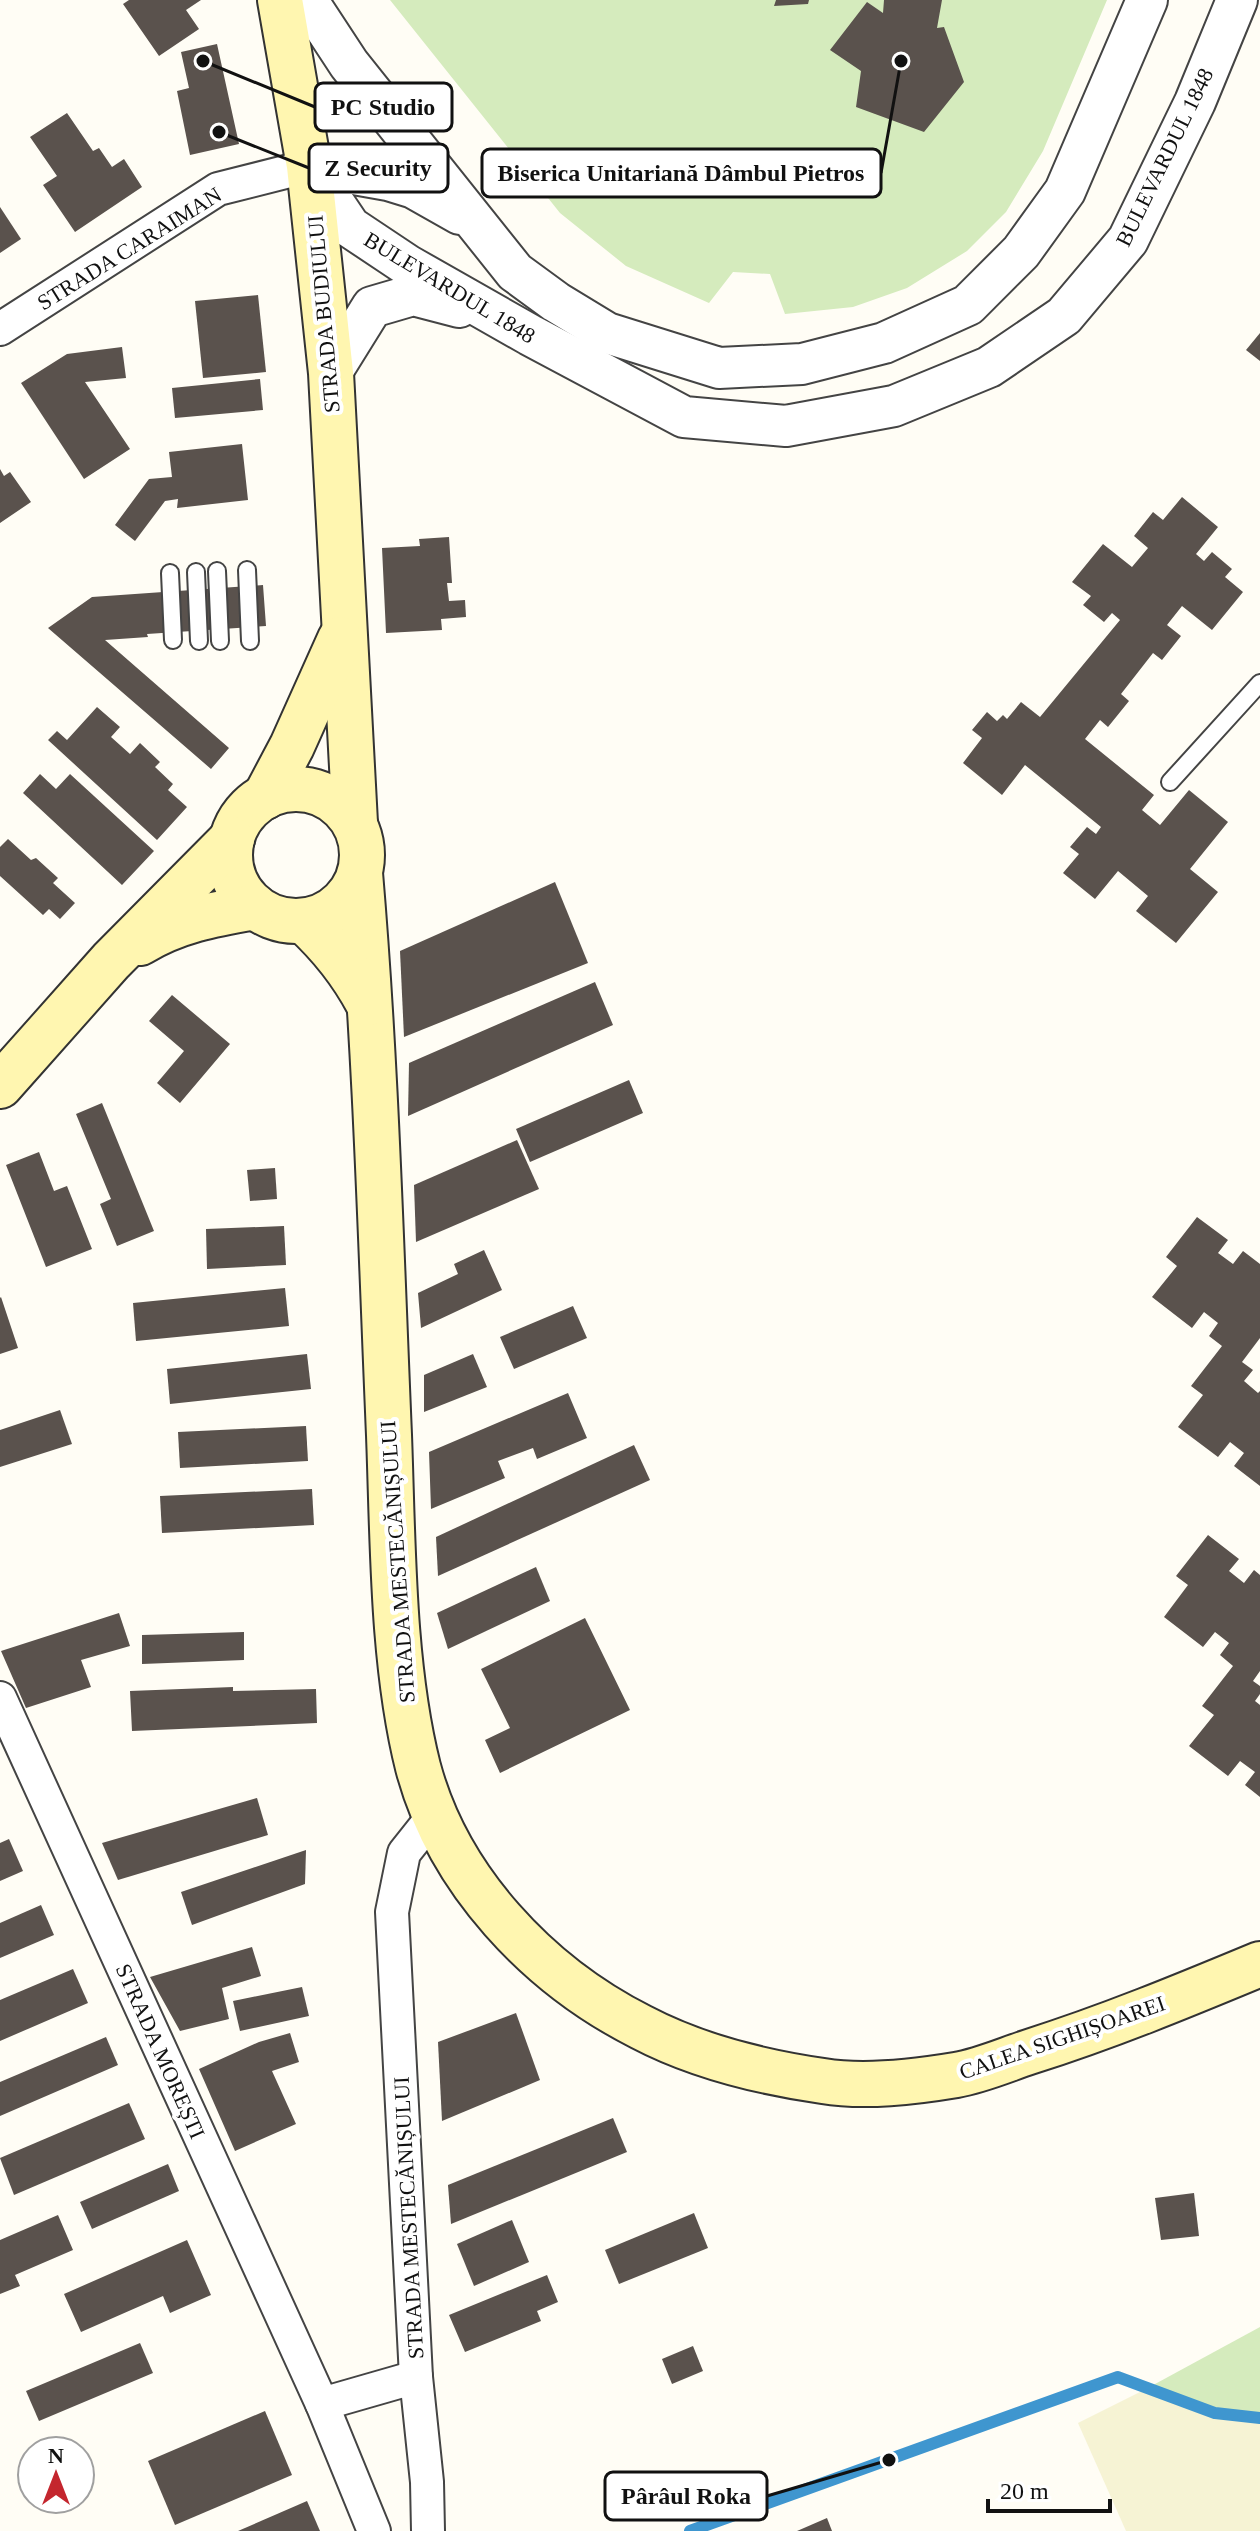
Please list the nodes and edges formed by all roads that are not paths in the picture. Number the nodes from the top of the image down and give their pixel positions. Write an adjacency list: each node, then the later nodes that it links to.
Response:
1 (280, 0): 5 (main road, STRADA BUDIULUI)
2 (307, 0): 6 (street)
3 (1147, 0): 6 (street, BULEVARDUL 1848)
4 (1237, 0): 7 (street, BULEVARDUL 1848)
5 (309, 166): 6 (street, BULEVARDUL 1848); 7 (street, BULEVARDUL 1848); 8 (street, STRADA CARAIMAN); 9 (main road, STRADA BUDIULUI)
6 (475, 223)
7 (501, 317): 9 (street)
8 (0, 329)
9 (331, 373): 14 (main road, STRADA BUDIULUI)
10 (247, 570): 18 (lane)
11 (217, 571): 17 (lane)
12 (196, 572): 16 (lane)
13 (170, 573): 15 (lane)
14 (344, 630): 21 (main road, STRADA BUDIULUI); 22 (main road, STRADA BUDIULUI)
15 (173, 640)
16 (199, 641)
17 (220, 641)
18 (250, 641)
19 (1260, 683): 20 (lane)
20 (1170, 782)
21 (265, 797): 22 (main road); 23 (main road)
22 (355, 823): 24 (main road)
23 (232, 839): 25 (main road); 27 (main road)
24 (360, 873): 26 (main road); 28 (main road, STRADA MESTECĂNIȘULUI)
25 (255, 907): 26 (main road); 27 (main road)
26 (304, 921): 28 (main road, STRADA MESTECĂNIȘULUI)
27 (111, 961): 29 (main road)
28 (371, 1009): 31 (main road, STRADA MESTECĂNIȘULUI)
29 (0, 1086)
30 (0, 1698): 34 (street, STRADA MOREȘTI)
31 (435, 1814): 32 (main road, CALEA SIGHIȘOAREI); 33 (street, STRADA MESTECĂNIȘULUI)
32 (1260, 1964)
33 (416, 2377): 34 (street); 36 (street, STRADA MESTECĂNIȘULUI)
34 (322, 2404): 35 (street, STRADA MOREȘTI)
35 (374, 2531)
36 (428, 2531)

